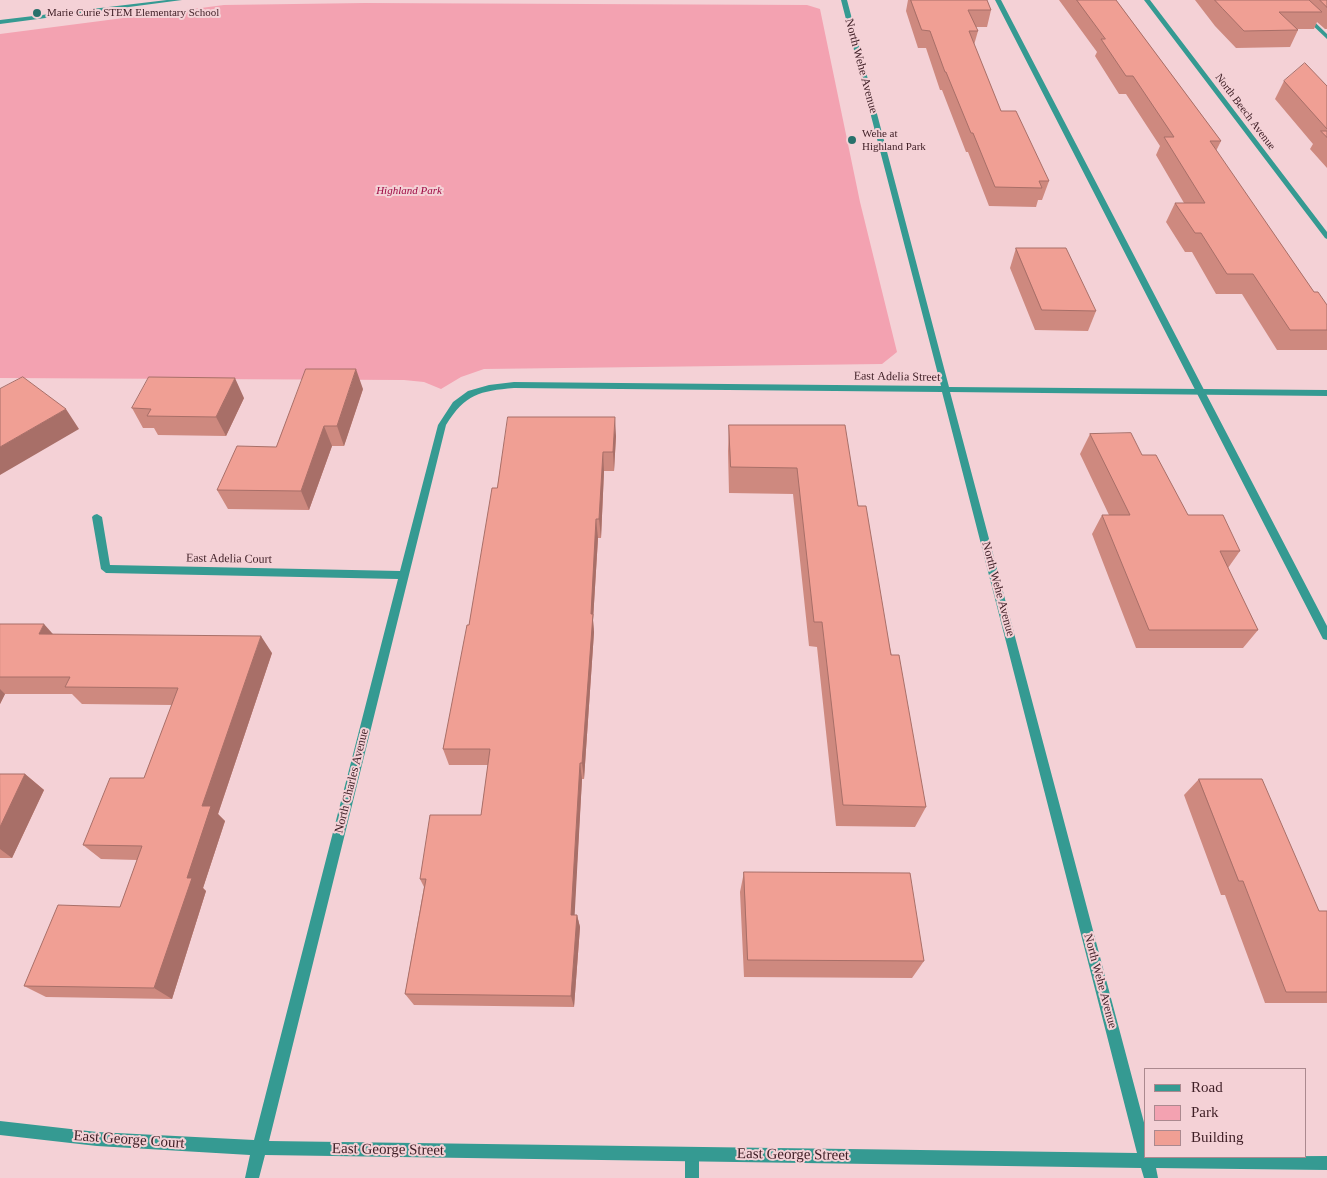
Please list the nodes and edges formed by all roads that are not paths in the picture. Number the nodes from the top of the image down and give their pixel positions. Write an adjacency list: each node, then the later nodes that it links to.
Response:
1 (179, 0): 6 (street)
2 (844, 0): 9 (street, North Wehe Avenue)
3 (998, 0): 11 (street)
4 (1147, 0): 8 (street, North Beech Avenue)
5 (1289, 0): 7 (street)
6 (0, 22)
7 (1327, 37)
8 (1327, 237)
9 (946, 390): 10 (street, East Adelia Street); 11 (street, East Adelia Street); 18 (street, North Wehe Avenue)
10 (468, 392): 14 (street, North Charles Avenue)
11 (1201, 392): 12 (street, East Adelia Street); 15 (street)
12 (1327, 393)
13 (97, 517): 14 (street, East Adelia Court)
14 (405, 575): 17 (street, North Charles Avenue)
15 (1327, 636)
16 (0, 1128): 17 (street, East George Court)
17 (259, 1148): 19 (street, East George Street); 22 (street, North Charles Avenue)
18 (1144, 1152)
19 (692, 1154): 20 (street, East George Street); 23 (street)
20 (1146, 1160): 21 (street, East George Street); 24 (street, North Wehe Avenue)
21 (1327, 1163)
22 (252, 1178)
23 (692, 1178)
24 (1151, 1178)

